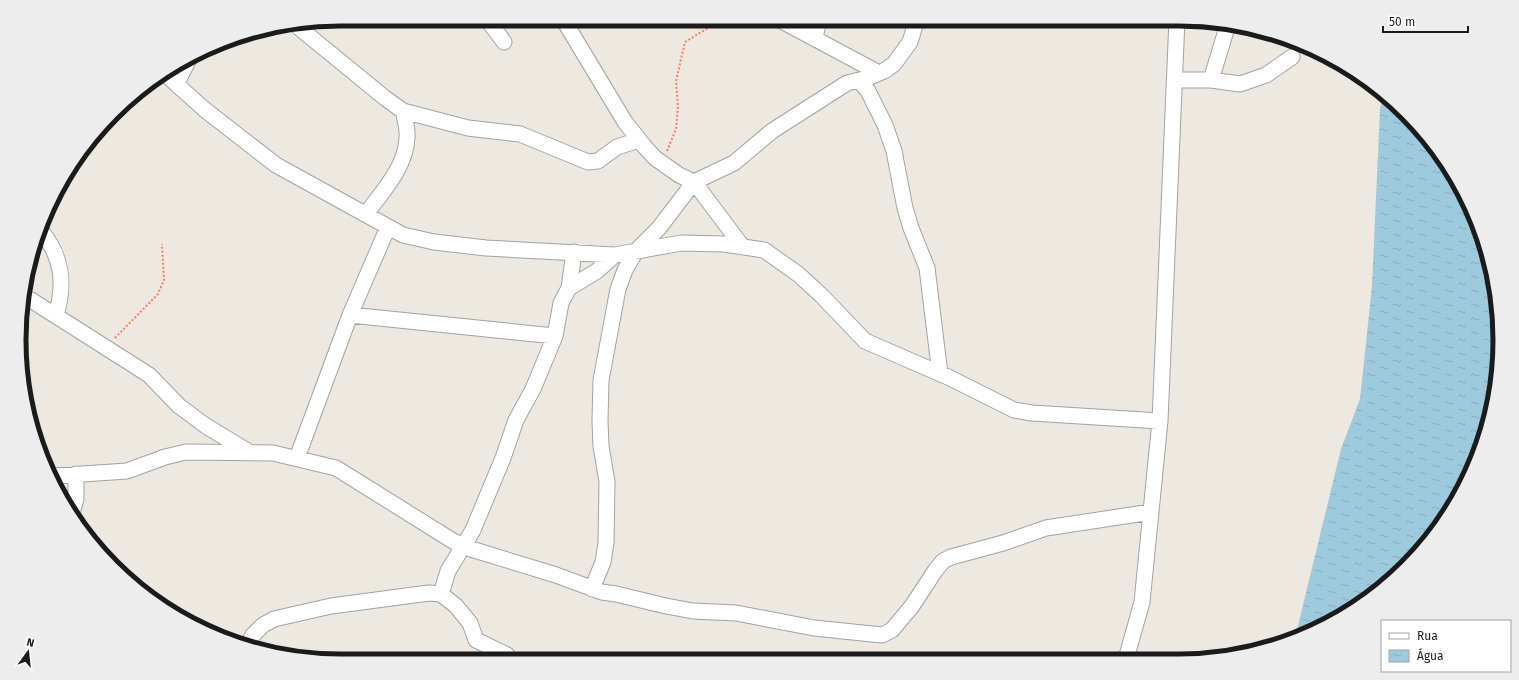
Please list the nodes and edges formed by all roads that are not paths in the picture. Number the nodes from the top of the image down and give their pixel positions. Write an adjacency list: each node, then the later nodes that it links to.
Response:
1 (492, 26): 10 (street)
2 (567, 26): 22 (street)
3 (792, 26): 9 (street)
4 (818, 26): 9 (street)
5 (915, 26): 13 (street)
6 (1177, 26): 16 (street)
7 (300, 29): 19 (street)
8 (1226, 30): 17 (street)
9 (815, 38): 13 (street)
10 (504, 42)
11 (1292, 57): 17 (street)
12 (185, 67): 18 (street)
13 (878, 73): 15 (street)
14 (169, 77): 18 (street)
15 (858, 80): 23 (street); 36 (street)
16 (1175, 80): 17 (street); 37 (street)
17 (1212, 80)
18 (177, 83): 24 (street)
19 (403, 111): 20 (street); 21 (street)
20 (425, 116): 21 (street); 22 (street)
21 (407, 138): 24 (street)
22 (639, 140): 23 (street)
23 (694, 182): 27 (street); 28 (street)
24 (366, 214): 25 (street)
25 (388, 227): 29 (street); 34 (street)
26 (44, 235): 33 (street)
27 (742, 246): 28 (street); 36 (street)
28 (636, 251): 30 (street); 45 (street)
29 (574, 252): 30 (street); 31 (street)
30 (615, 255): 31 (street)
31 (569, 288): 35 (street)
32 (29, 300): 33 (street)
33 (56, 315): 38 (street)
34 (350, 315): 35 (street); 39 (street)
35 (555, 336): 44 (street)
36 (940, 374): 37 (street)
37 (1160, 421): 43 (street)
38 (250, 452): 39 (street); 40 (street)
39 (297, 458): 44 (street)
40 (76, 474): 41 (street); 42 (street)
41 (57, 476)
42 (74, 506)
43 (1151, 512): 45 (street); 49 (street)
44 (463, 545): 45 (street); 46 (street)
45 (592, 589)
46 (441, 594): 47 (street); 48 (street)
47 (250, 640)
48 (505, 654)
49 (1127, 654)

